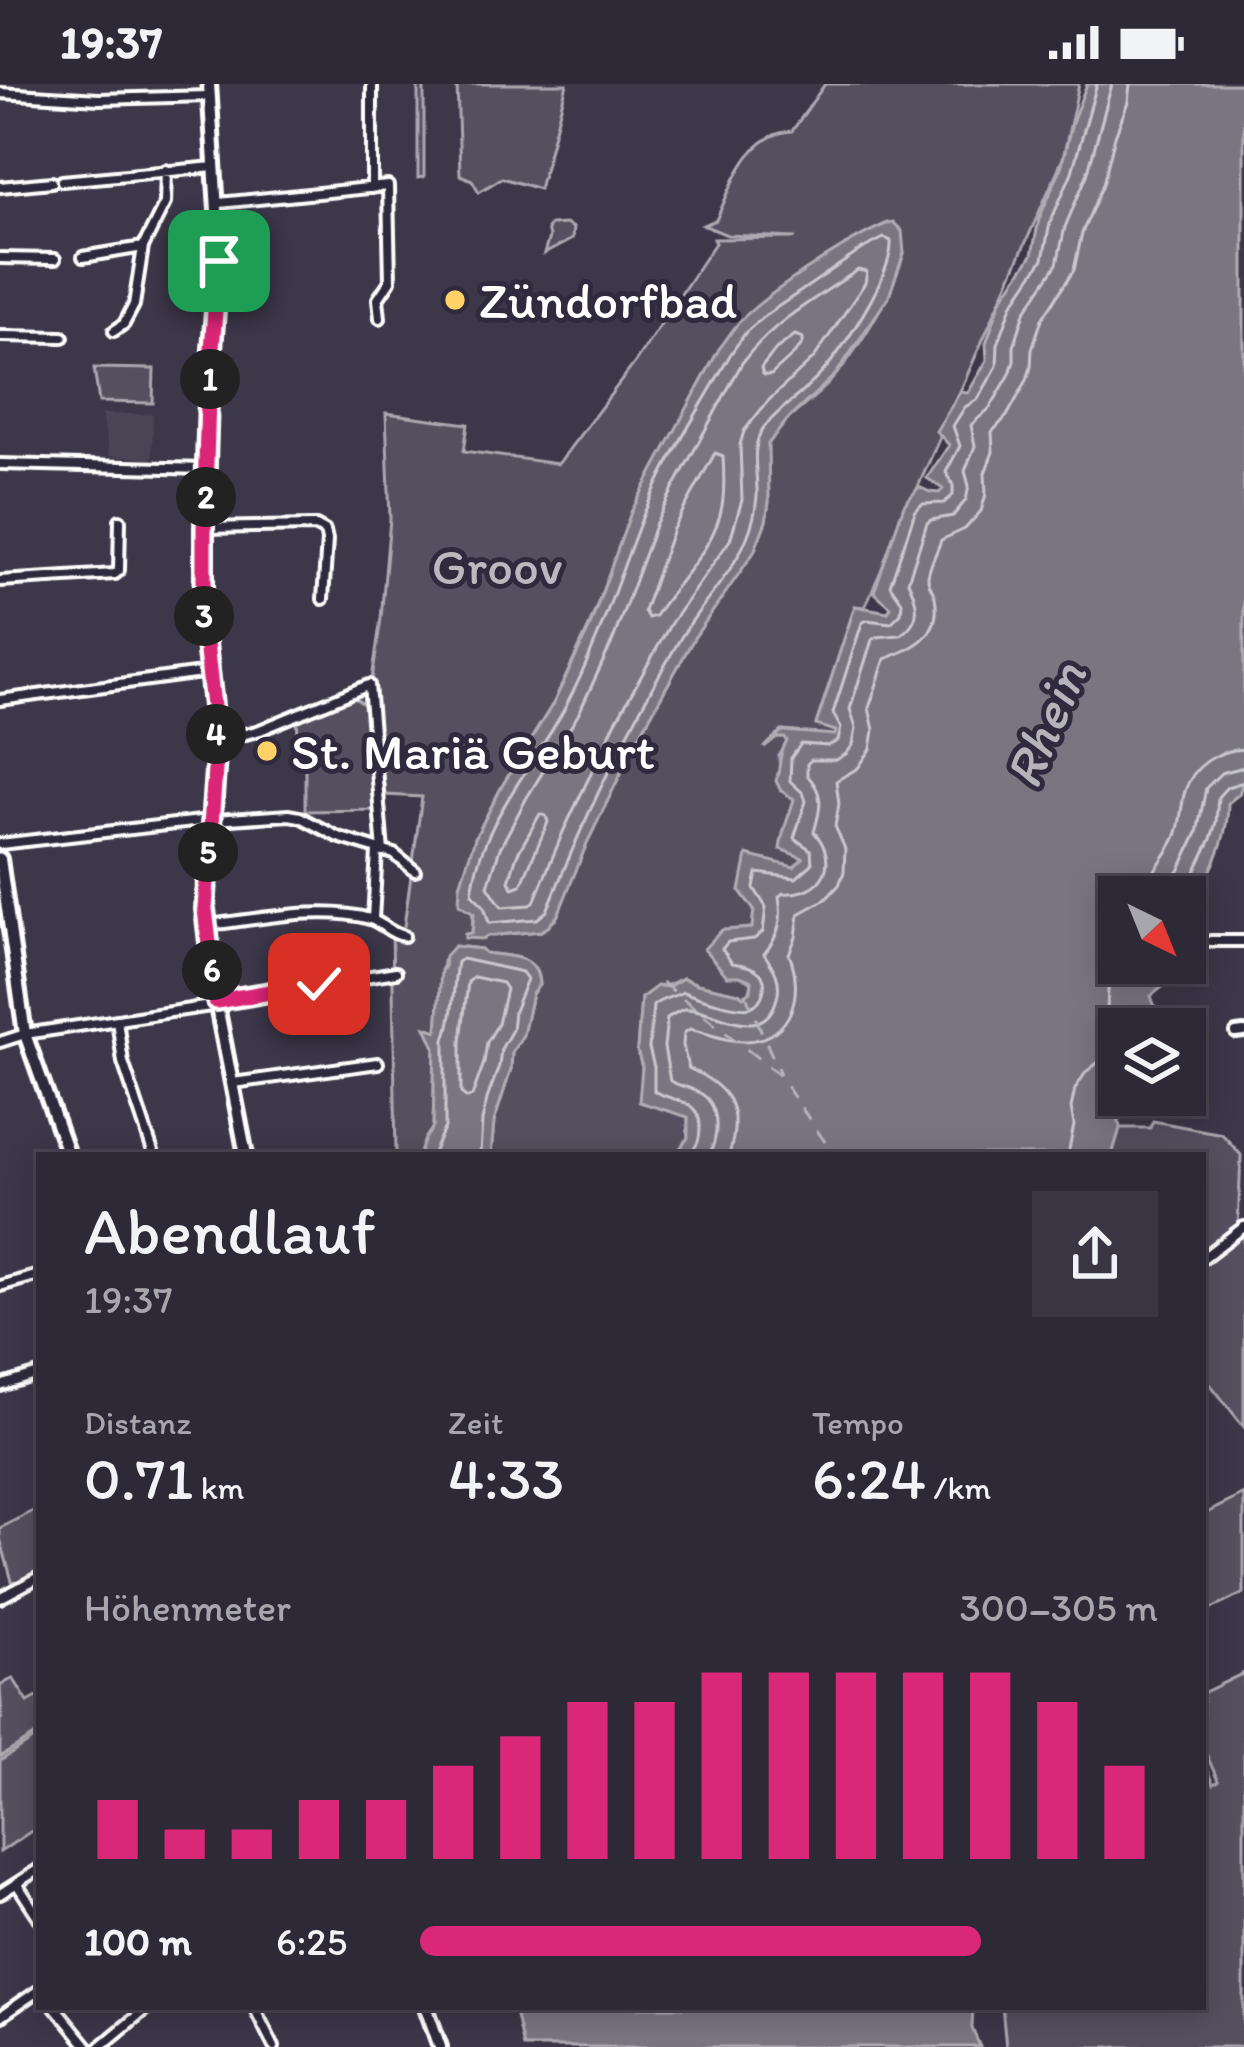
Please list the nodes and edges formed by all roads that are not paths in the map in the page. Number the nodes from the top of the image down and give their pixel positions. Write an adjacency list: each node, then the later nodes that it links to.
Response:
1 (372, 84): 7 (street)
2 (209, 90): 3 (street); 4 (main road)
3 (0, 93)
4 (214, 167): 5 (street); 8 (main road)
5 (166, 170): 6 (street); 9 (street)
6 (0, 187)
7 (372, 188): 8 (street); 13 (street)
8 (218, 203): 18 (main road)
9 (143, 247): 10 (street); 14 (street)
10 (83, 257)
11 (0, 259): 12 (street)
12 (55, 260)
13 (380, 318)
14 (114, 331)
15 (0, 336): 16 (street)
16 (63, 338)
17 (0, 464): 18 (street)
18 (207, 469): 20 (main road)
19 (120, 520): 21 (street)
20 (204, 528): 22 (street); 23 (main road)
21 (0, 581)
22 (323, 599)
23 (210, 672): 24 (street); 25 (main road)
24 (0, 700)
25 (217, 742): 26 (main road); 28 (street)
26 (211, 821): 27 (street); 28 (street); 33 (main road)
27 (0, 844)
28 (380, 852): 30 (street); 32 (street)
29 (0, 859): 31 (main road)
30 (415, 871)
31 (3, 895): 40 (main road)
32 (373, 920): 33 (street); 34 (street)
33 (206, 925): 38 (main road)
34 (404, 936)
35 (1210, 941): 36 (street)
36 (1244, 941)
37 (396, 973): 38 (street)
38 (216, 1003): 39 (street); 43 (main road)
39 (117, 1020): 40 (street); 45 (street)
40 (25, 1034): 41 (street); 44 (main road)
41 (0, 1042)
42 (378, 1063): 43 (street)
43 (233, 1083): 46 (main road)
44 (67, 1152)
45 (153, 1152)
46 (245, 1152)
47 (1244, 1227): 48 (street)
48 (1206, 1256)
49 (36, 1276): 50 (street)
50 (0, 1286)
51 (36, 1376): 52 (street)
52 (0, 1386)
53 (36, 1579): 54 (street)
54 (0, 1598)
55 (36, 1871): 56 (street)
56 (17, 1883): 57 (street); 58 (street)
57 (0, 1894)
58 (36, 1913)
59 (36, 1992): 64 (street)
60 (57, 2010): 65 (street)
61 (144, 2010): 66 (street)
62 (256, 2010): 67 (street)
63 (427, 2010): 68 (main road)
64 (0, 2017)
65 (88, 2047)
66 (100, 2047)
67 (274, 2047)
68 (440, 2047)

